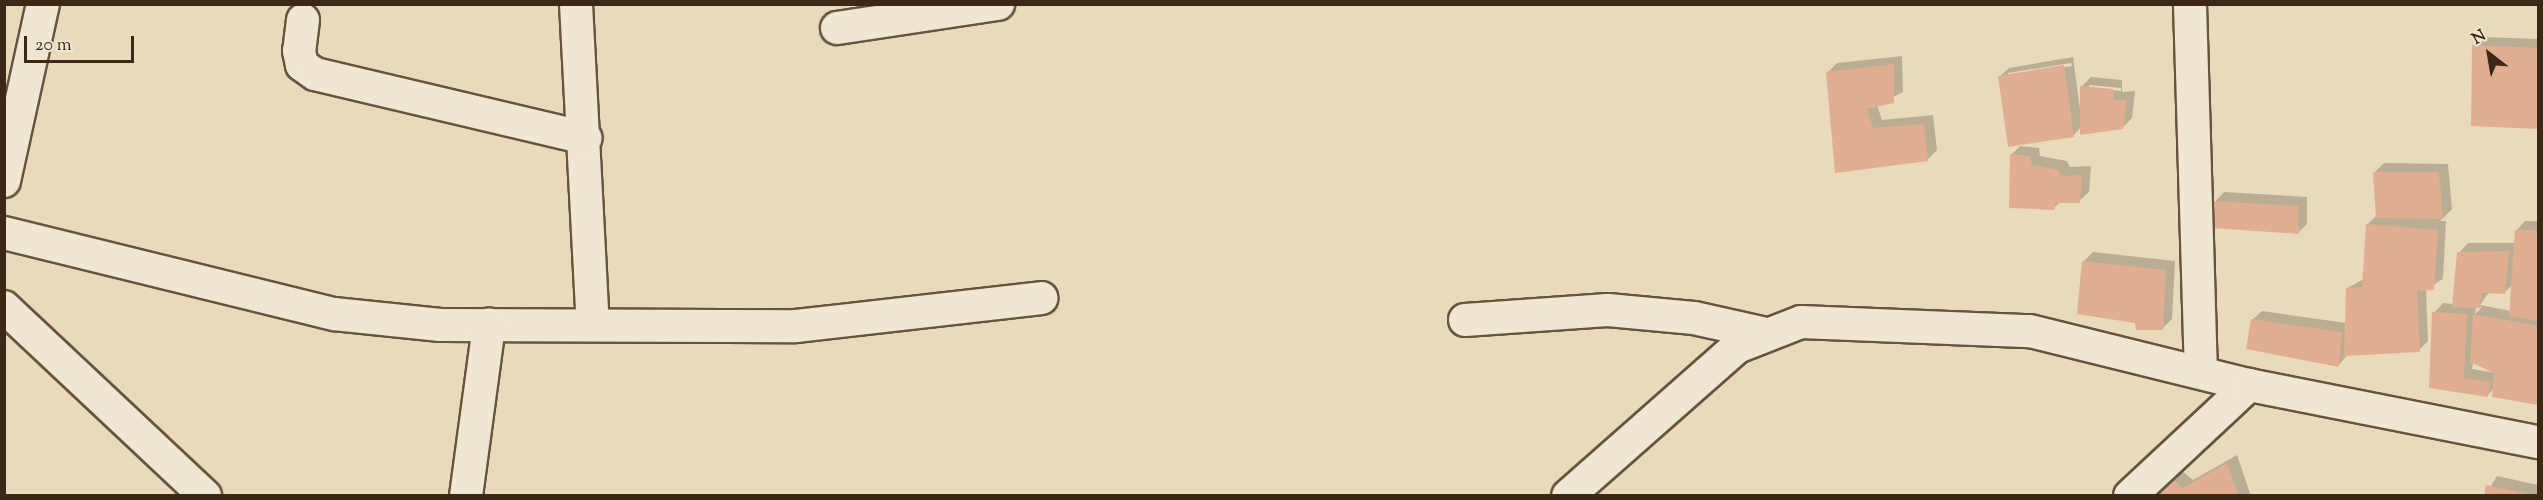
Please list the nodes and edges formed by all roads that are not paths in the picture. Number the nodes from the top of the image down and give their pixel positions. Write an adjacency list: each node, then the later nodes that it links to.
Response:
1 (43, 4): 7 (street)
2 (576, 4): 8 (street)
3 (998, 4): 6 (street)
4 (2190, 4): 17 (street)
5 (303, 20): 8 (street)
6 (837, 28)
7 (16, 67): 9 (street)
8 (586, 138): 14 (street)
9 (4, 181)
10 (4, 233): 15 (street)
11 (1041, 298): 14 (street)
12 (4, 307): 20 (street)
13 (1465, 320): 16 (street)
14 (593, 324): 15 (street)
15 (489, 325): 21 (street)
16 (1762, 333): 17 (street); 22 (street)
17 (2201, 372): 18 (street)
18 (2249, 385): 19 (street); 23 (street)
19 (2538, 442)
20 (205, 495)
21 (466, 495)
22 (1568, 495)
23 (2130, 495)

